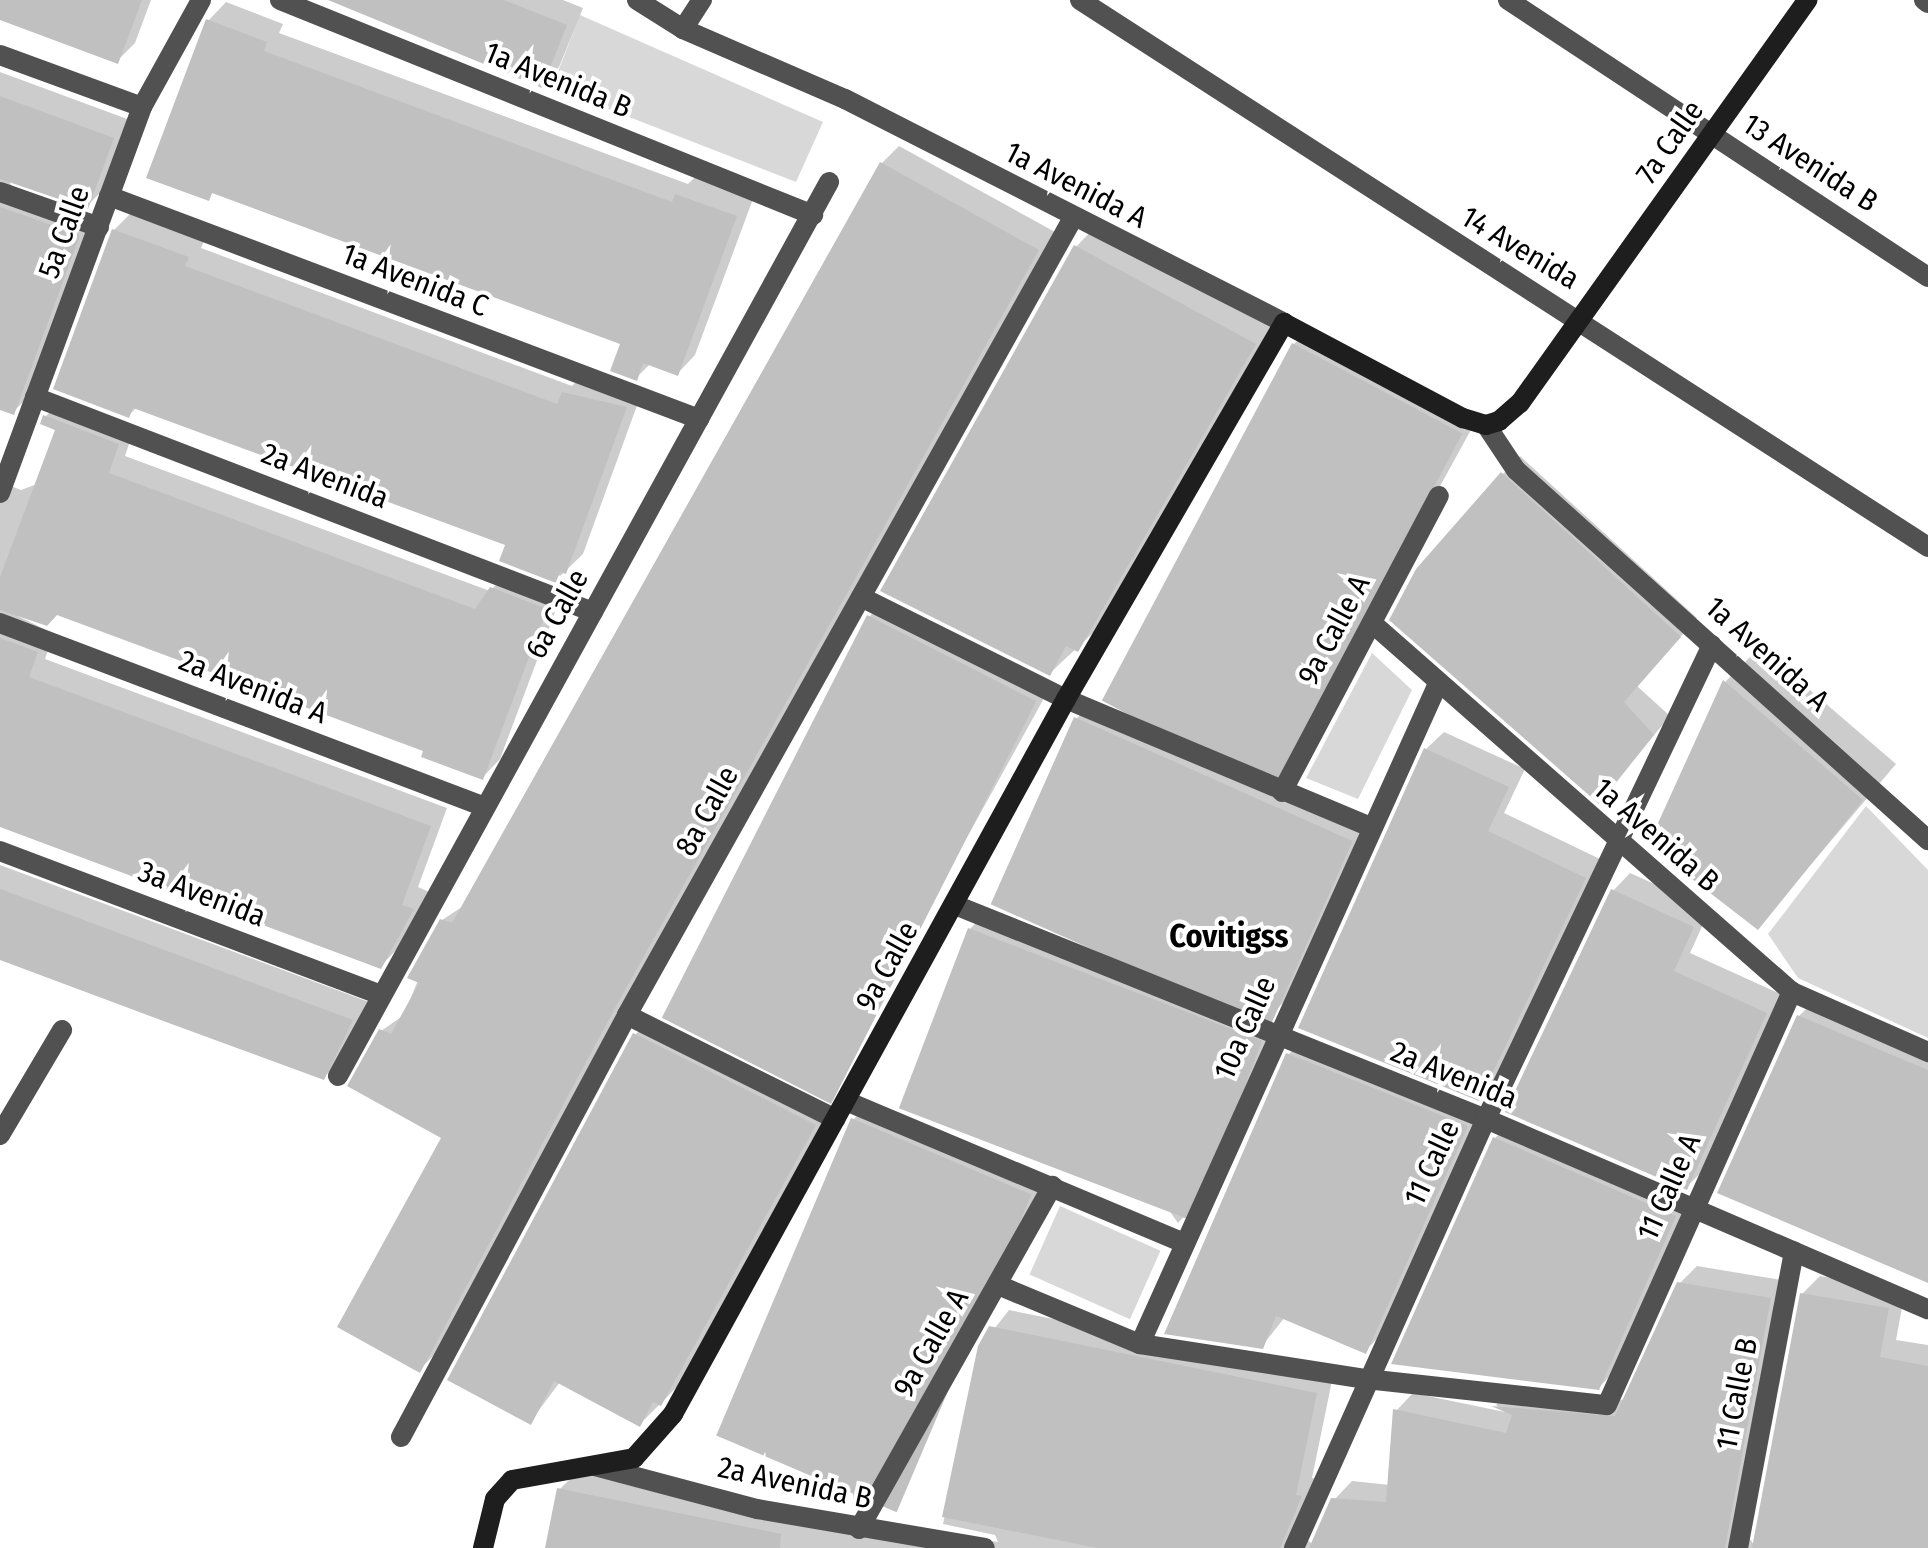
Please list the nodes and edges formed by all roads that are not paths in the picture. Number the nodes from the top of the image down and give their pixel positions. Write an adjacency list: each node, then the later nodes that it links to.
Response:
1 (201, 0): 10 (street, 5a Calle)
2 (280, 0): 15 (street, 1a Avenida B)
3 (637, 0): 8 (street, 1a Avenida A)
4 (702, 0): 8 (street)
5 (1080, 0): 19 (street, 14 Avenida)
6 (1508, 0): 11 (street, 13 Avenida B)
7 (1807, 0): 11 (main road, 7a Calle)
8 (683, 29): 16 (street, 1a Avenida A)
9 (0, 54): 10 (street)
10 (142, 107): 14 (street, 5a Calle)
11 (1712, 135): 18 (street, 13 Avenida B); 19 (main road, 7a Calle)
12 (829, 182): 15 (street, 6a Calle)
13 (0, 192): 17 (street)
14 (109, 196): 17 (street, 5a Calle); 22 (street, 1a Avenida C)
15 (813, 215): 22 (street, 6a Calle)
16 (1074, 218): 20 (street, 1a Avenida A); 28 (street, 8a Calle)
17 (98, 226): 21 (street, 5a Calle)
18 (1928, 277)
19 (1580, 319): 23 (main road); 27 (street, 14 Avenida)
20 (1284, 323): 23 (main road, 1a Avenida A); 34 (main road, 9a Calle)
21 (36, 397): 24 (street, 5a Calle); 29 (street, 2a Avenida)
22 (700, 419): 29 (street, 6a Calle)
23 (1486, 425): 32 (street, 1a Avenida A)
24 (6, 461): 25 (street, 5a Calle)
25 (0, 493)
26 (1438, 496): 31 (street, 9a Calle A)
27 (1928, 546)
28 (861, 597): 34 (street); 44 (street, 8a Calle)
29 (593, 612): 36 (street, 6a Calle)
30 (0, 623): 36 (street, 2a Avenida A)
31 (1372, 623): 33 (street, 1a Avenida B); 35 (street, 9a Calle A)
32 (1712, 645): 38 (street, 11 Calle); 39 (street, 1a Avenida A)
33 (1436, 686): 37 (street, 10a Calle); 38 (street, 1a Avenida B)
34 (1066, 699): 35 (street); 41 (main road, 9a Calle)
35 (1282, 792): 37 (street)
36 (485, 807): 43 (street, 6a Calle)
37 (1371, 826): 46 (street, 10a Calle)
38 (1616, 839): 42 (street, 1a Avenida B); 50 (street, 11 Calle)
39 (1928, 840)
40 (0, 851): 43 (street, 3a Avenida)
41 (955, 906): 46 (street, 2a Avenida); 49 (main road, 9a Calle)
42 (1792, 992): 47 (street, 1a Avenida B); 53 (street, 11 Calle A)
43 (381, 995): 48 (street, 6a Calle)
44 (627, 1015): 49 (street); 60 (street, 8a Calle)
45 (62, 1030): 51 (street)
46 (1274, 1035): 50 (street, 2a Avenida); 54 (street, 10a Calle)
47 (1928, 1052)
48 (338, 1076)
49 (841, 1110): 52 (street); 61 (main road, 9a Calle)
50 (1486, 1119): 53 (street, 2a Avenida); 59 (street, 11 Calle)
51 (0, 1135)
52 (1052, 1186): 54 (street); 56 (street, 9a Calle A)
53 (1692, 1206): 55 (street, 2a Avenida); 59 (street, 11 Calle A)
54 (1184, 1244): 58 (street, 10a Calle)
55 (1794, 1251): 57 (street, 2a Avenida); 66 (street, 11 Calle B)
56 (998, 1284): 58 (street); 62 (street, 9a Calle A)
57 (1928, 1309)
58 (1140, 1344): 59 (street)
59 (1366, 1379): 65 (street, 11 Calle)
60 (401, 1437)
61 (596, 1466): 62 (street, 2a Avenida B); 63 (main road, 9a Calle)
62 (860, 1528): 64 (street, 2a Avenida B)
63 (483, 1548)
64 (986, 1548)
65 (1294, 1548)
66 (1738, 1548)

